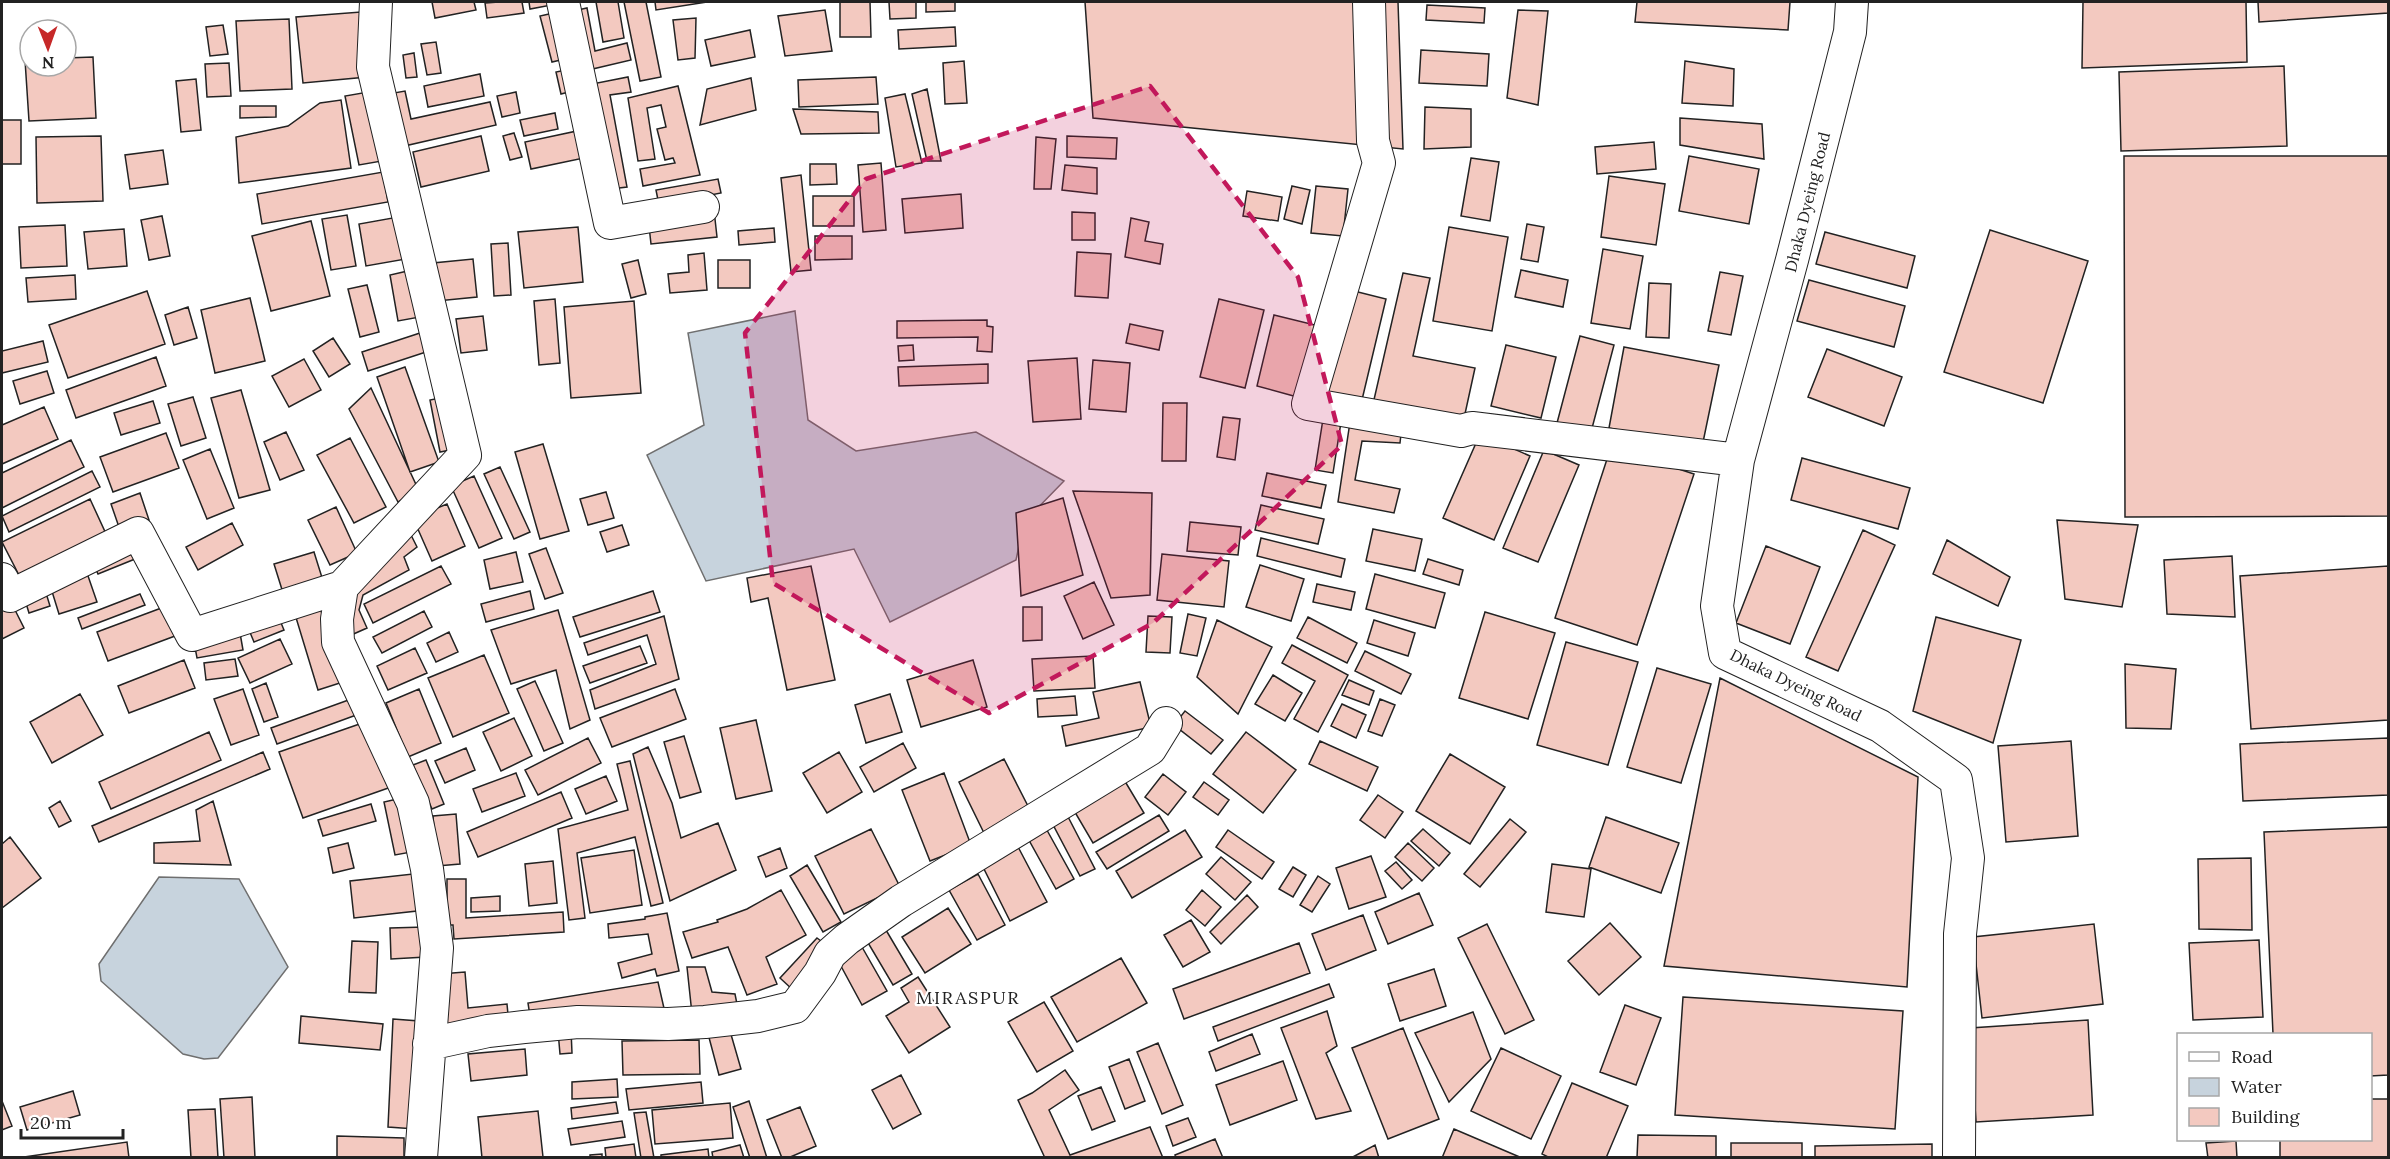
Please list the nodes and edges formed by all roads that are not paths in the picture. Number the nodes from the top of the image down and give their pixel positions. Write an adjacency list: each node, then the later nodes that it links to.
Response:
1 (376, 2): 7 (street)
2 (562, 2): 5 (street)
3 (1370, 2): 6 (street)
4 (1852, 2): 6 (street, Dhaka Dyeing Road)
5 (703, 207)
6 (1738, 460): 12 (street, Dhaka Dyeing Road)
7 (342, 587): 8 (street); 10 (street)
8 (4, 592)
9 (1166, 723): 10 (street)
10 (429, 1044): 11 (street)
11 (421, 1158)
12 (1959, 1158)

